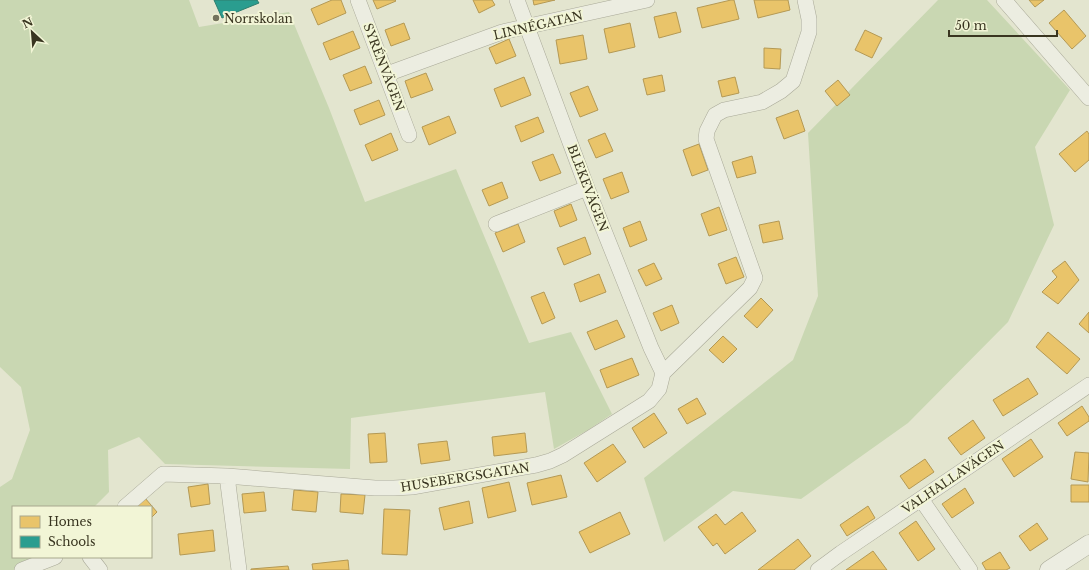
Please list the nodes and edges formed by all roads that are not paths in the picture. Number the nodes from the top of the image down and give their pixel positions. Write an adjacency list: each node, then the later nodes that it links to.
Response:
1 (358, 0): 7 (street, SYRÉNVÄGEN)
2 (517, 0): 6 (street, BLEKEVÄGEN)
3 (647, 0): 6 (street, LINNÉGATAN)
4 (804, 0): 12 (street)
5 (1004, 0): 8 (street)
6 (527, 27): 7 (street, LINNÉGATAN); 10 (street, BLEKEVÄGEN)
7 (387, 74): 9 (street, SYRÉNVÄGEN)
8 (1089, 98)
9 (409, 135)
10 (587, 188): 11 (street); 12 (street, BLEKEVÄGEN)
11 (496, 224)
12 (663, 374): 14 (street, HUSEBERGSGATAN)
13 (1089, 385): 15 (street, VALHALLAVÄGEN)
14 (228, 476): 16 (street, HUSEBERGSGATAN); 22 (street)
15 (921, 500): 23 (street, VALHALLAVÄGEN); 24 (street)
16 (126, 506)
17 (1089, 544): 25 (street)
18 (52, 558): 20 (street)
19 (91, 558): 21 (street)
20 (22, 570)
21 (100, 570)
22 (239, 570)
23 (818, 570)
24 (970, 570)
25 (1049, 570)

